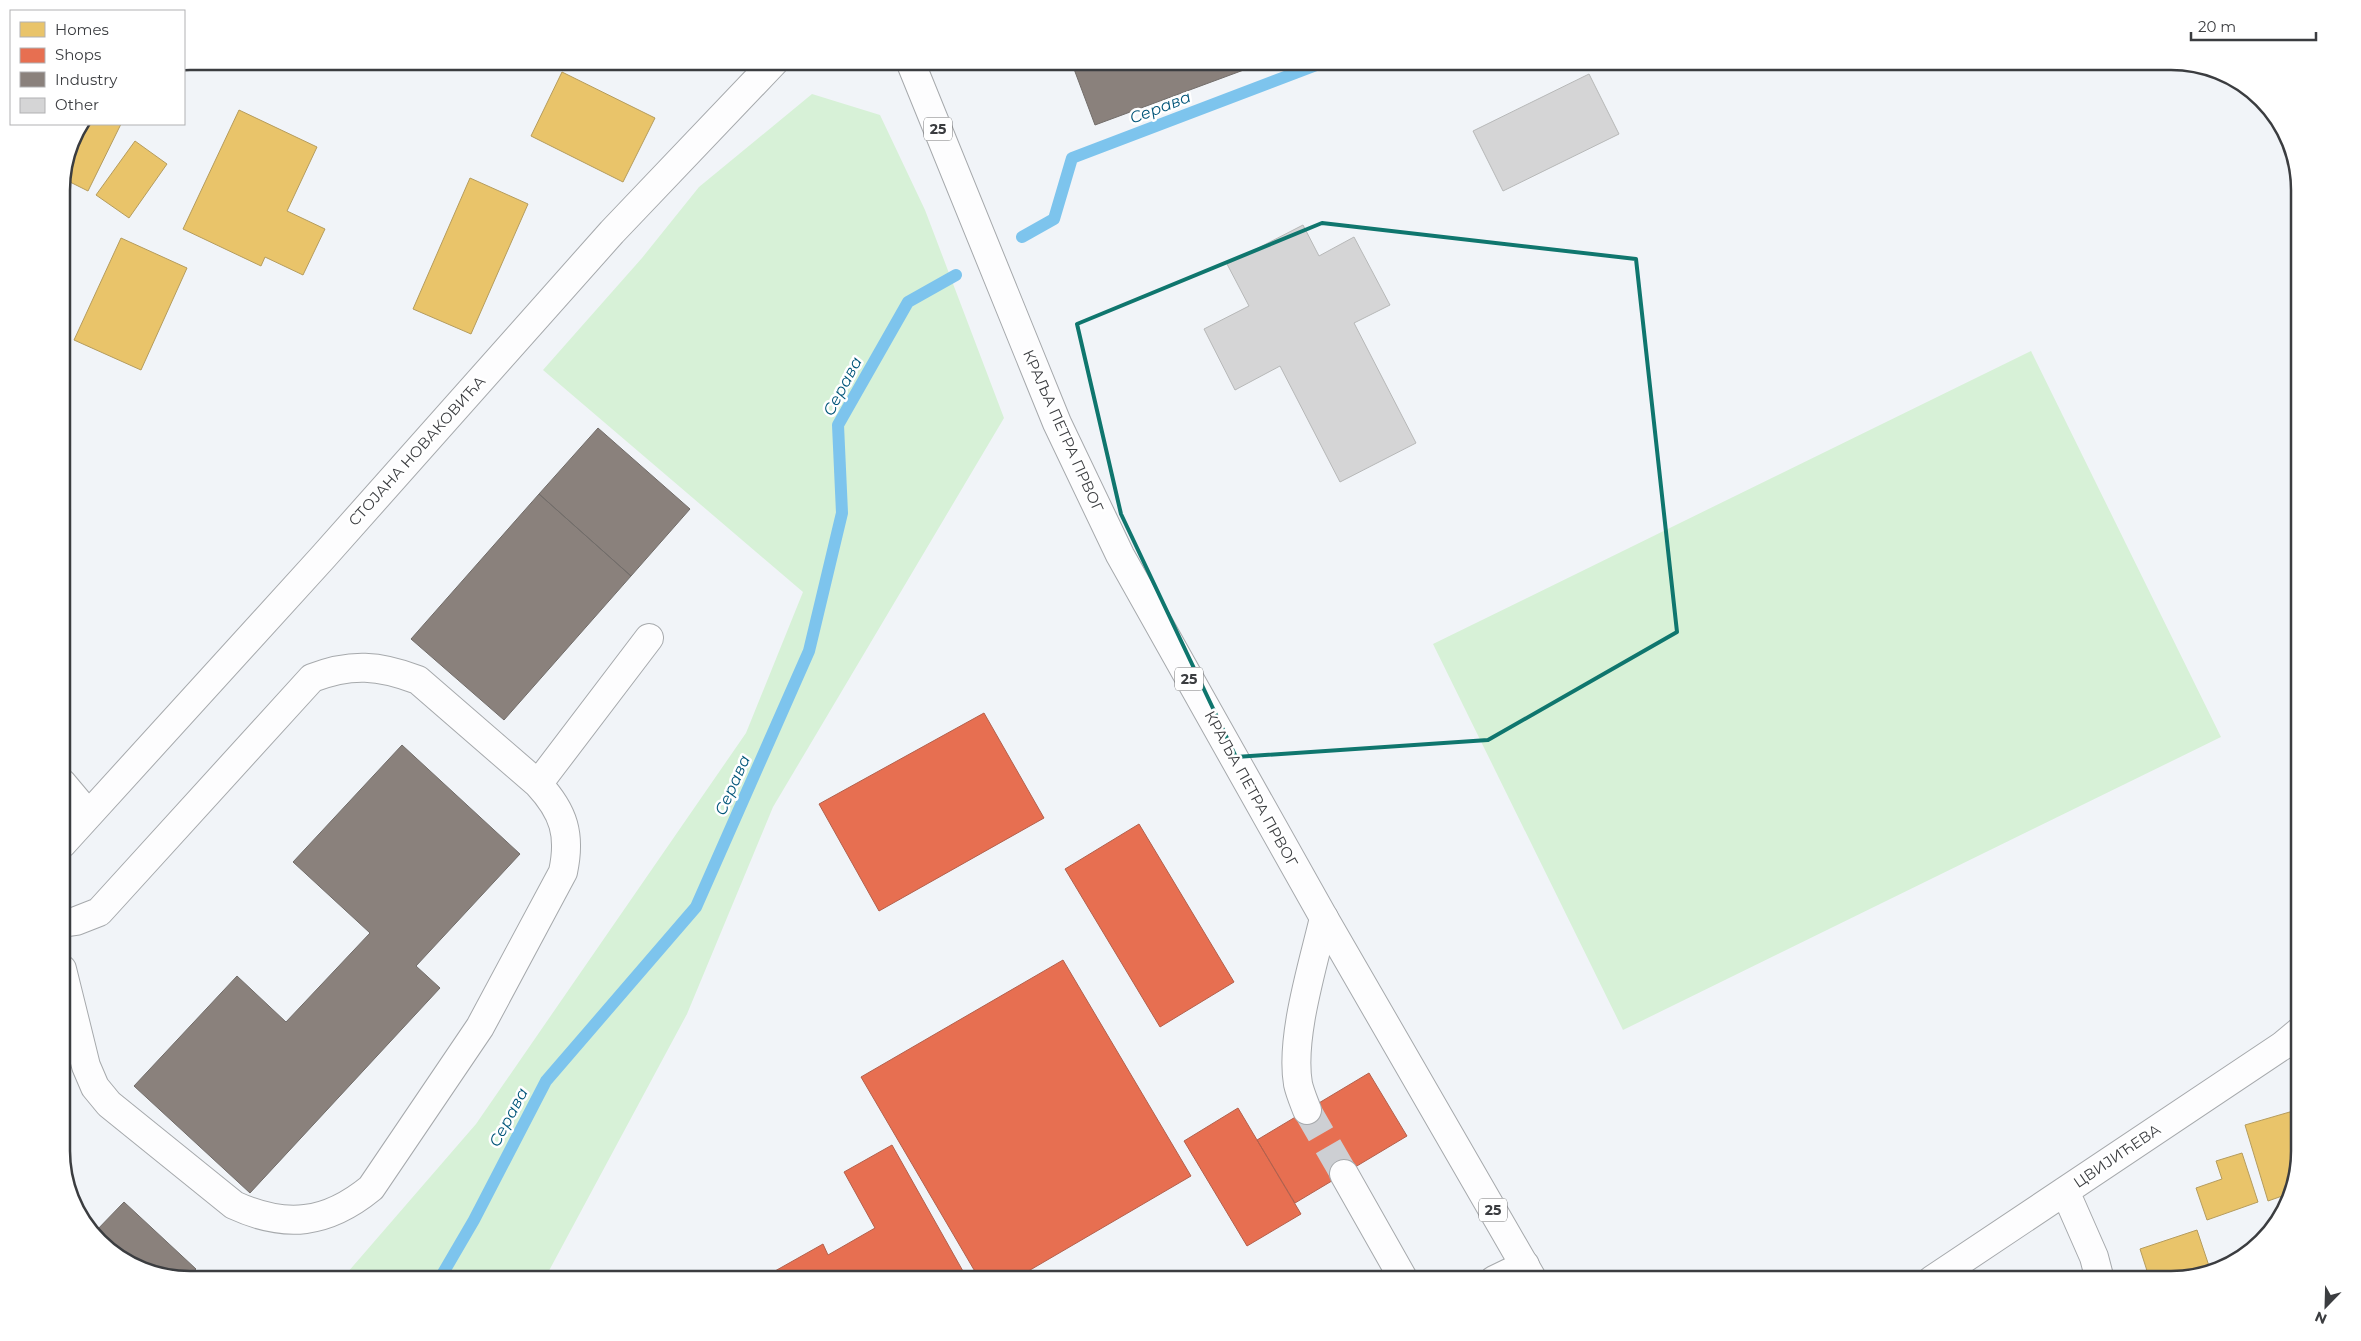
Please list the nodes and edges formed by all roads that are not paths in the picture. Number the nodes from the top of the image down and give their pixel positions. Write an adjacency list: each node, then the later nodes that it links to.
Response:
1 (767, 70): 6 (street, СТОЈАНА НОВАКОВИЋА)
2 (914, 70): 8 (street, КРАЉА ПЕТРА ПРВОГ / 25)
3 (649, 638): 4 (street)
4 (538, 784): 9 (street); 10 (street)
5 (70, 793): 6 (street)
6 (88, 814): 7 (street, СТОЈАНА НОВАКОВИЋА)
7 (70, 835)
8 (1324, 918): 12 (street); 16 (street, КРАЉА ПЕТРА ПРВОГ / 25)
9 (70, 922)
10 (70, 1001)
11 (2291, 1038): 14 (street, ЦВИЈИЋЕВА)
12 (1307, 1110)
13 (1344, 1174): 15 (street)
14 (2065, 1191): 17 (street, ЦВИЈИЋЕВА); 18 (street)
15 (1399, 1271)
16 (1528, 1271)
17 (1945, 1271)
18 (2098, 1271)

